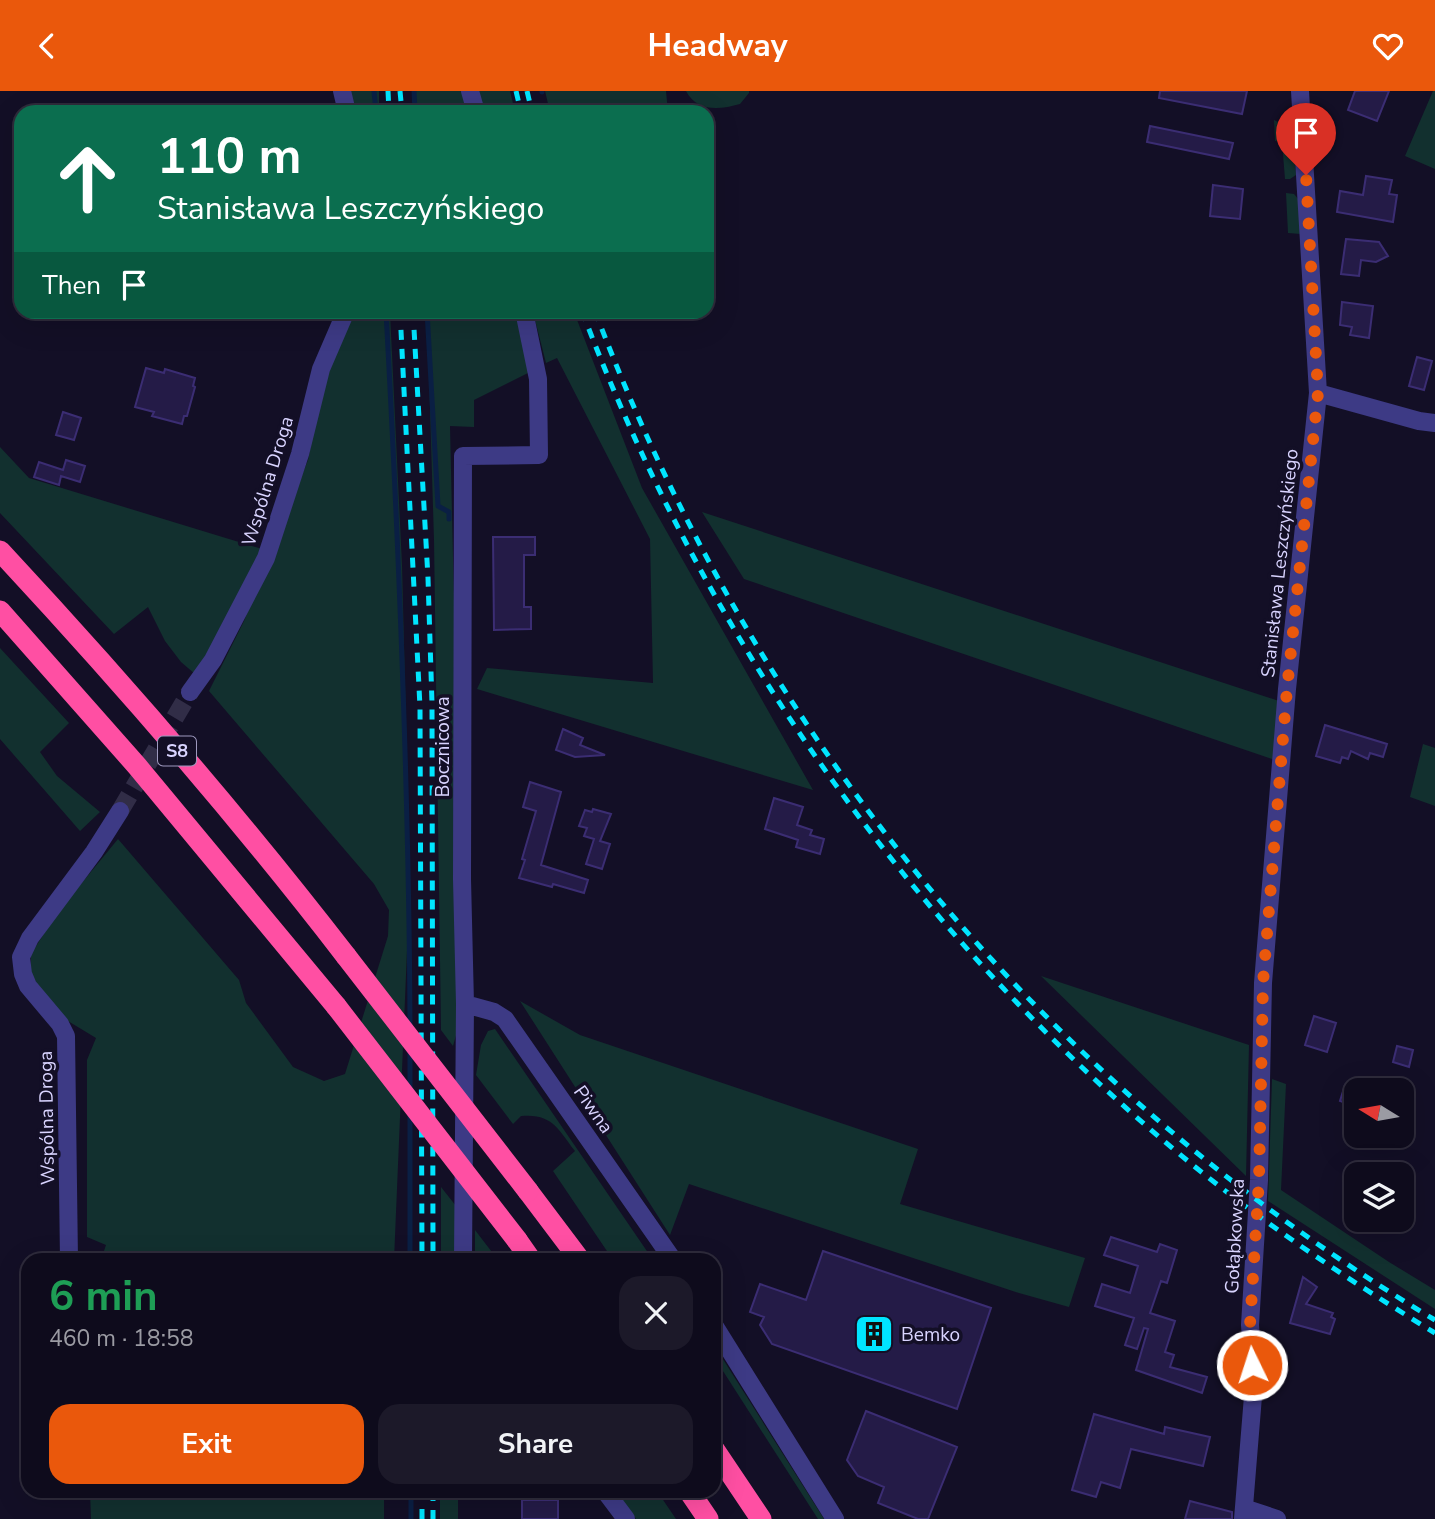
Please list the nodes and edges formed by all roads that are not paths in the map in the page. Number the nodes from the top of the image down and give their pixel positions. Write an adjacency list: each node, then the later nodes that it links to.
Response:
1 (1300, 91): 4 (street, Stanisława Leszczyńskiego)
2 (343, 319): 8 (street, Wspólna Droga)
3 (526, 319): 10 (street, Bocznicowa)
4 (1318, 393): 5 (street); 11 (street, Stanisława Leszczyńskiego)
5 (1435, 423)
6 (0, 551): 15 (highway, S8, bridge)
7 (0, 611): 14 (highway, S8, bridge)
8 (190, 692)
9 (120, 811): 12 (street, Wspólna Droga)
10 (465, 1004): 13 (street, Bocznicowa); 16 (street, Piwna)
11 (1261, 1080): 21 (street, Gołąbkowska)
12 (69, 1253)
13 (463, 1253)
14 (526, 1253)
15 (575, 1253)
16 (668, 1253)
17 (721, 1336): 25 (street)
18 (721, 1459): 24 (highway)
19 (610, 1498): 22 (street)
20 (694, 1498): 23 (highway)
21 (1244, 1513): 26 (street)
22 (626, 1519)
23 (708, 1519)
24 (761, 1519)
25 (835, 1519)
26 (1277, 1519)

